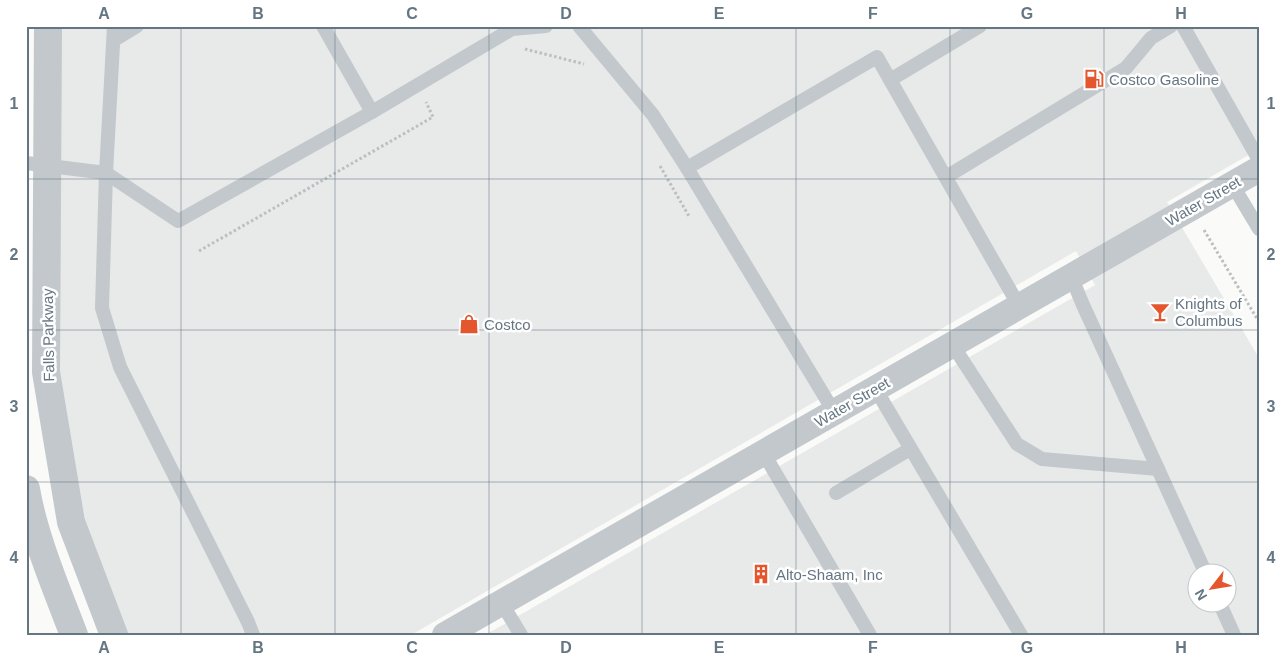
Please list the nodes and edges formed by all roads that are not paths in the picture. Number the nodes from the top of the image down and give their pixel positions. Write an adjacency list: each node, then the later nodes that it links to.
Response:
1 (48, 26): 13 (street, Falls Parkway)
2 (137, 26): 9 (lane)
3 (323, 26): 11 (lane)
4 (546, 26): 11 (lane)
5 (579, 26): 14 (lane)
6 (980, 26): 10 (lane)
7 (1171, 26): 17 (lane)
8 (1183, 26): 12 (lane)
9 (114, 33): 16 (lane)
10 (890, 80): 14 (lane); 17 (lane)
11 (372, 112): 16 (lane)
12 (1259, 160)
13 (37, 164): 16 (lane); 35 (street, Falls Parkway)
14 (687, 168): 24 (lane)
15 (1259, 169): 18 (street, Water Street)
16 (106, 173): 36 (lane)
17 (946, 177): 21 (lane)
18 (1232, 184): 19 (lane); 20 (street, Water Street)
19 (1259, 229)
20 (1071, 276): 21 (street, Water Street); 27 (lane)
21 (1019, 306): 22 (street, Water Street)
22 (952, 344): 23 (street, Water Street); 27 (lane)
23 (875, 388): 24 (street, Water Street); 25 (lane)
24 (834, 412): 26 (street, Water Street)
25 (910, 449): 29 (lane); 39 (lane)
26 (763, 452): 31 (street, Water Street); 38 (lane)
27 (1158, 468): 30 (lane)
28 (26, 490): 34 (street)
29 (836, 493)
30 (1201, 564)
31 (501, 602): 33 (street, Water Street); 37 (lane)
32 (1225, 614): 40 (lane)
33 (453, 633)
34 (74, 635)
35 (114, 635)
36 (253, 635)
37 (521, 635)
38 (870, 635)
39 (1021, 635)
40 (1234, 635)

